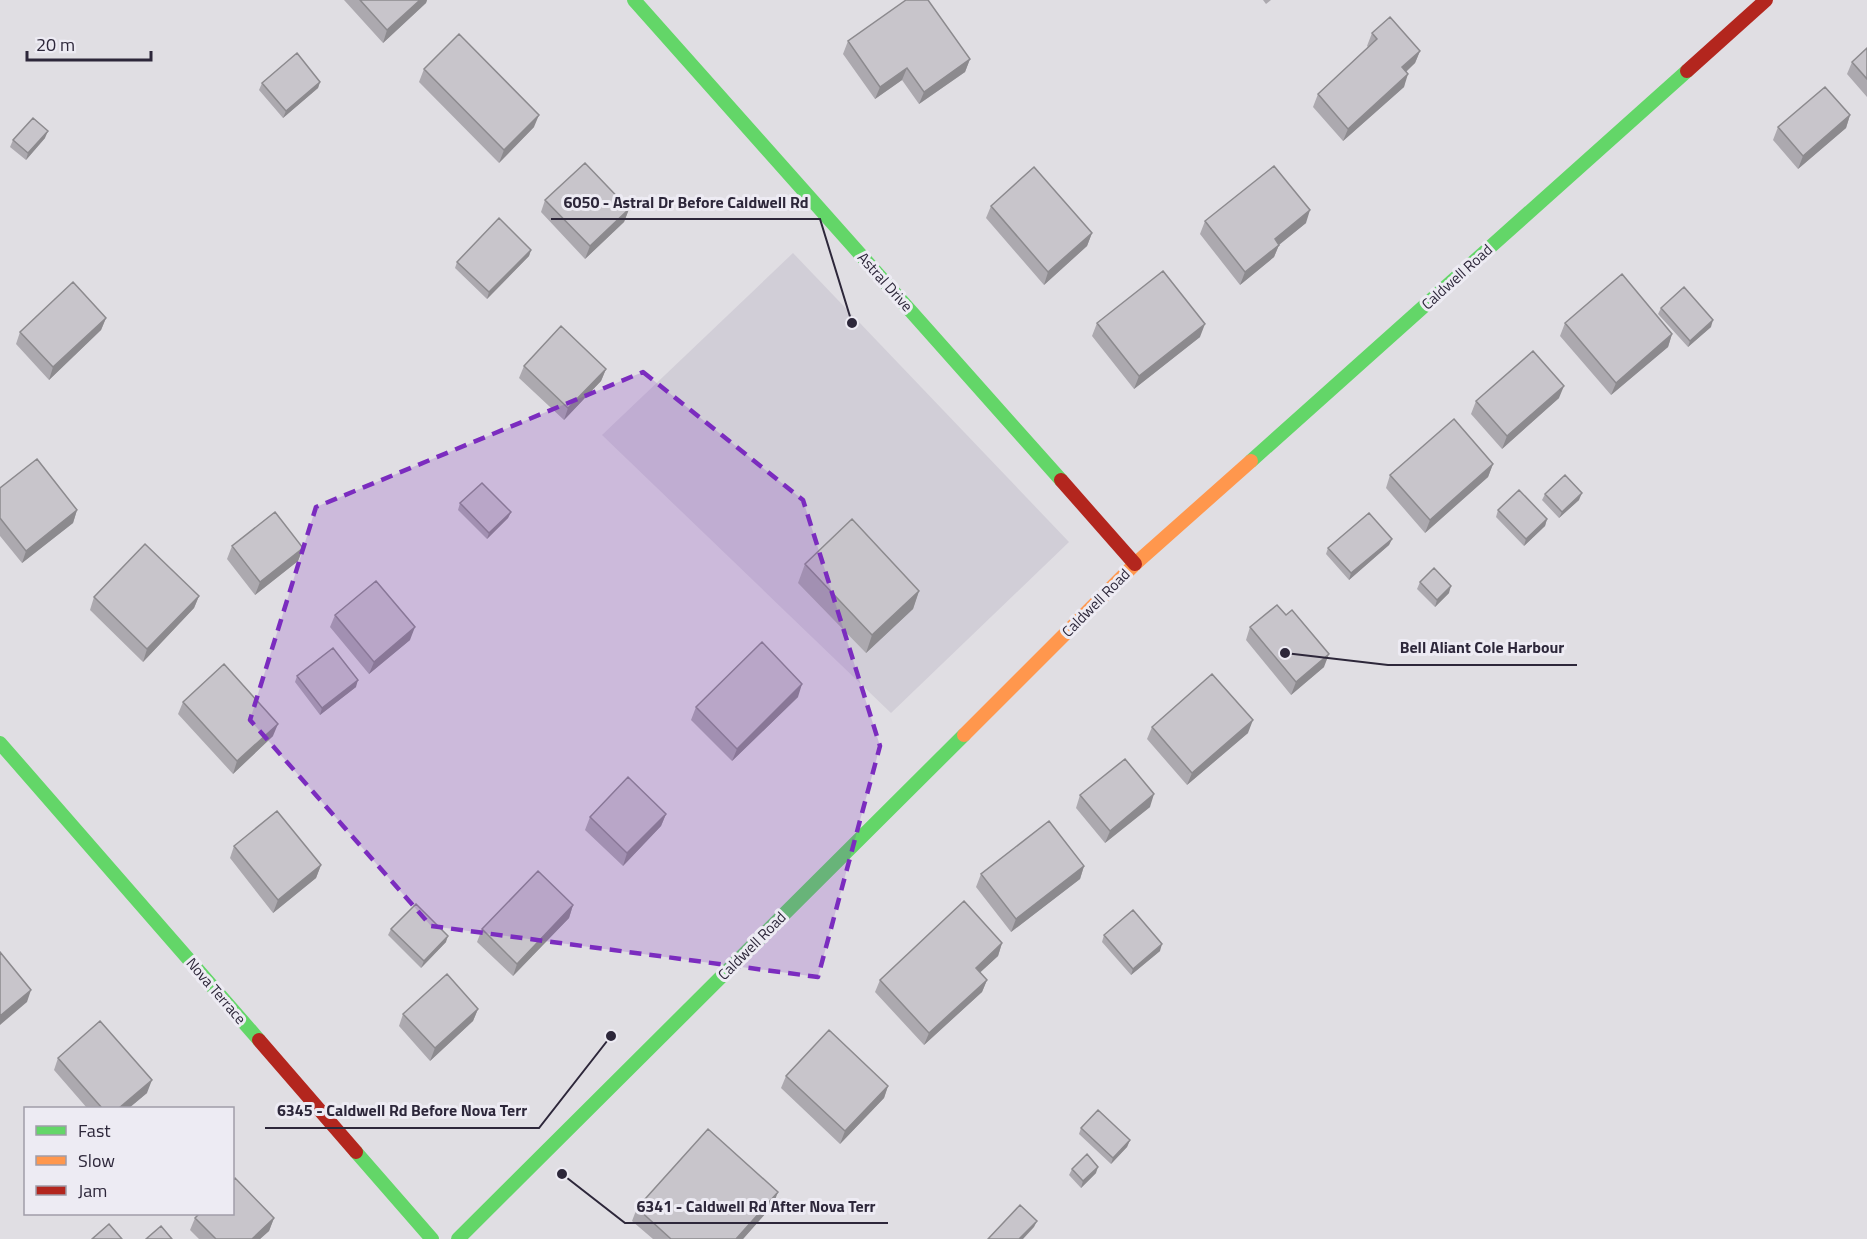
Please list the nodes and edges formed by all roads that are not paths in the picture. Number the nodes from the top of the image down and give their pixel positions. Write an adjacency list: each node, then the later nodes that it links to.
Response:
1 (634, 0): 3 (street, Astral Drive)
2 (1766, 0): 3 (street, Caldwell Road)
3 (1135, 564): 6 (street, Caldwell Road)
4 (0, 743): 5 (street, Nova Terrace)
5 (432, 1239)
6 (458, 1239)

